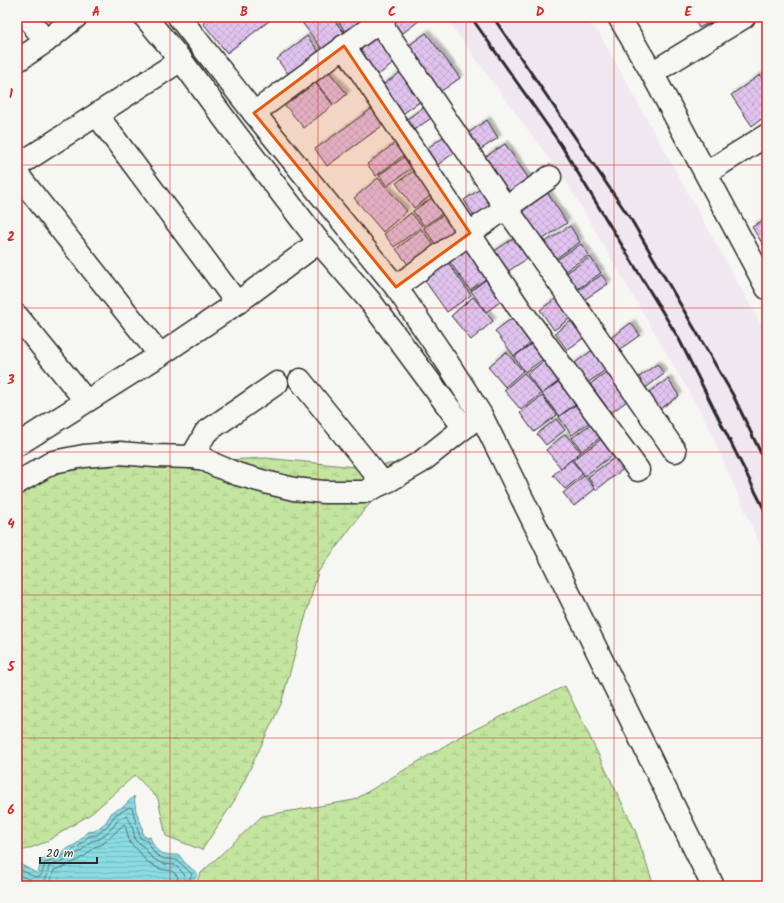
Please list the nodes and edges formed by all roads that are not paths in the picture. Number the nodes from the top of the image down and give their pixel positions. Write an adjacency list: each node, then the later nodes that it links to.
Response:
1 (28, 17): 8 (street)
2 (76, 17): 8 (street)
3 (145, 17): 10 (street)
4 (619, 17): 12 (street)
5 (744, 17): 12 (street)
6 (382, 19): 9 (street); 20 (street)
7 (190, 21): 13 (street)
8 (44, 42): 11 (street)
9 (344, 46): 13 (street); 21 (street)
10 (181, 60): 14 (street); 22 (street)
11 (17, 61)
12 (652, 73): 17 (street)
13 (254, 113): 24 (street)
14 (97, 115): 16 (street); 25 (street)
15 (767, 135): 17 (street)
16 (17, 166)
17 (706, 173): 23 (street)
18 (17, 174): 27 (street)
19 (550, 177): 20 (street)
20 (506, 208): 21 (street); 33 (street)
21 (470, 233): 24 (street); 35 (street)
22 (319, 242): 25 (street); 31 (street)
23 (766, 285)
24 (396, 288): 31 (street)
25 (237, 303): 27 (street)
26 (17, 316): 30 (street)
27 (160, 355): 30 (street)
28 (300, 380): 37 (street)
29 (277, 384): 34 (street)
30 (86, 402): 32 (street)
31 (472, 421): 37 (street); 38 (street)
32 (17, 445)
33 (675, 451)
34 (191, 457): 36 (street); 37 (street)
35 (638, 470)
36 (17, 483)
37 (383, 483)
38 (713, 886)

